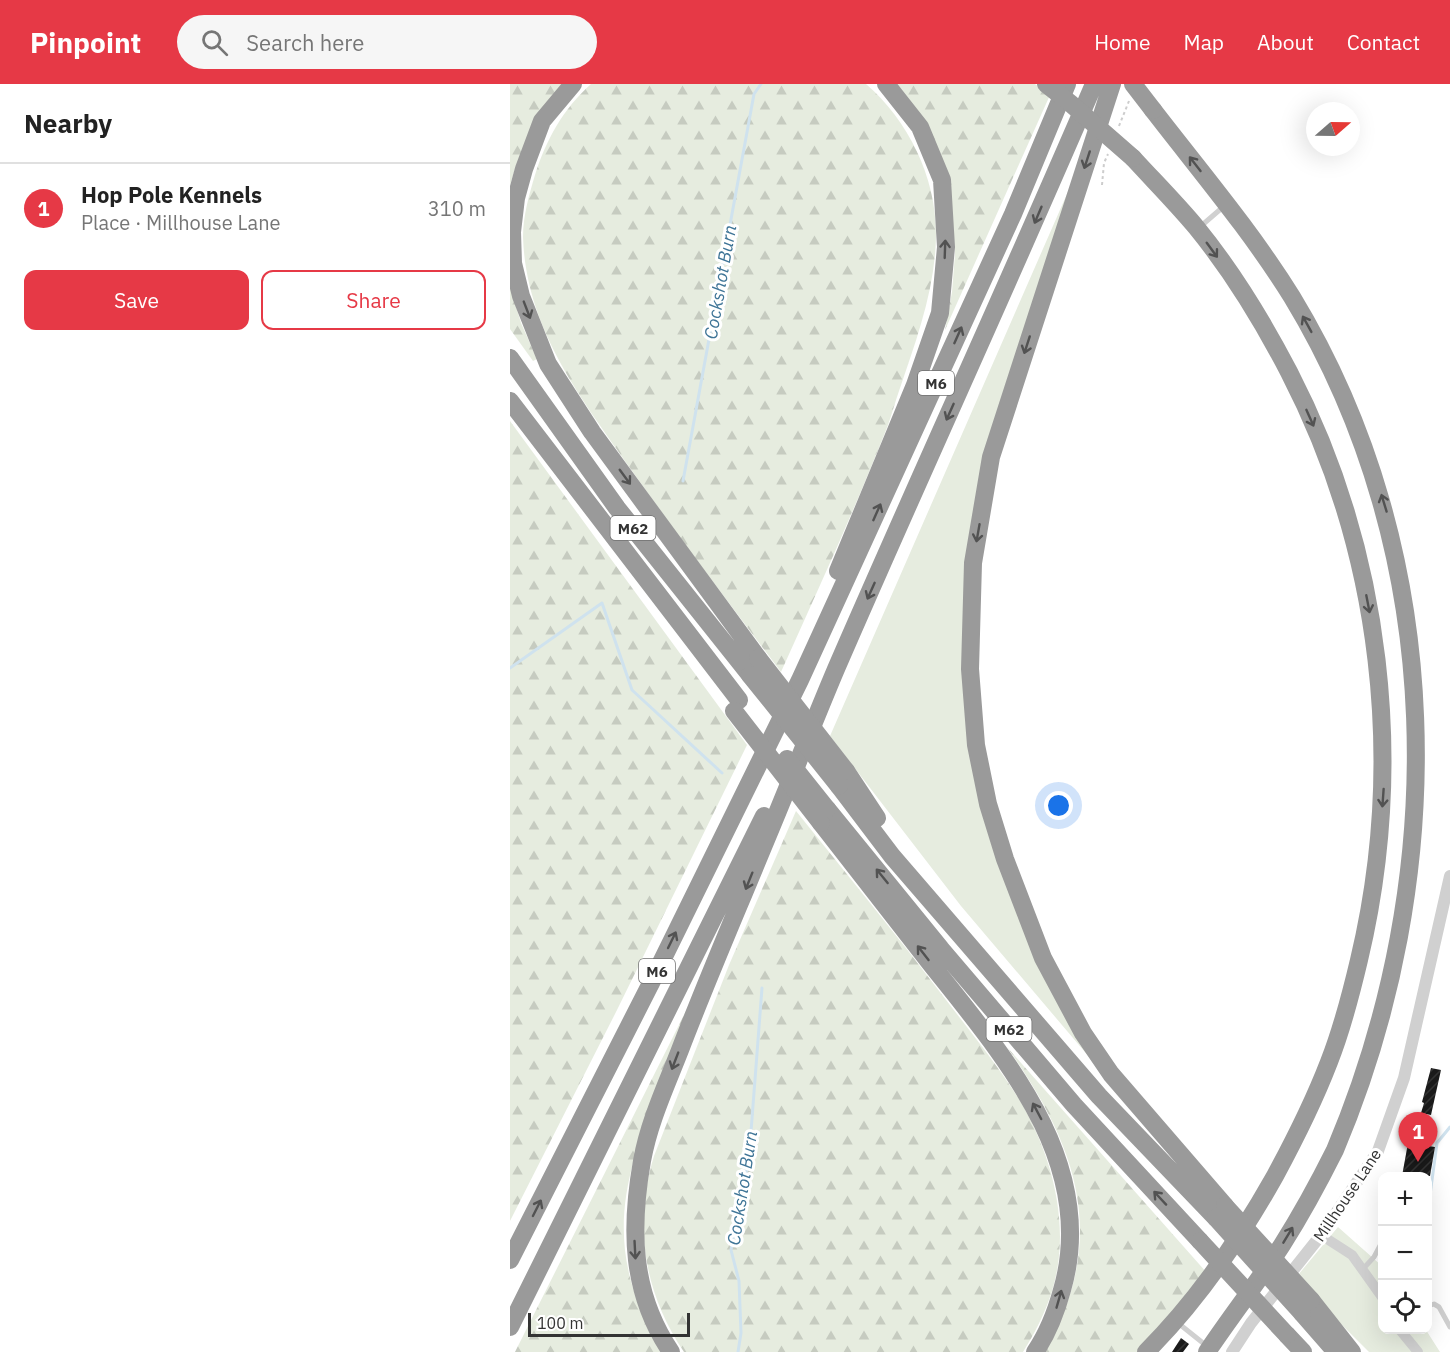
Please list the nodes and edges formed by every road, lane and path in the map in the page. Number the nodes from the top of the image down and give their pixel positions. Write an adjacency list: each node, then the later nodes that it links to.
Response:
1 (573, 84): 14 (highway, one-way to 14, bridge)
2 (886, 84): 13 (highway, one-way to 2)
3 (1046, 84): 9 (highway, bridge)
4 (1067, 84): 13 (highway, M6, one-way to 4)
5 (1094, 84): 12 (highway, M6, one-way to 12)
6 (1112, 84): 17 (highway, one-way to 17)
7 (1133, 84): 8 (highway, one-way to 7, bridge)
8 (1226, 205): 9 (lane); 29 (highway, one-way to 8)
9 (1197, 229): 25 (highway, one-way to 25)
10 (510, 358): 14 (highway, M62, bridge)
11 (510, 401): 15 (highway, M62, bridge)
12 (836, 671): 26 (highway, M6); 30 (highway, one-way to 30)
13 (800, 680): 20 (highway, M6, one-way to 13)
14 (842, 779): 17 (highway, M62)
15 (824, 816): 31 (highway, one-way to 15); 34 (highway, M62, one-way to 15, bridge)
16 (1450, 876): 18 (street, Millhouse Lane)
17 (1220, 1212): 24 (highway, bridge)
18 (1321, 1235): 21 (street); 33 (street, Millhouse Lane)
19 (1378, 1250): 21 (lane)
20 (510, 1260)
21 (1363, 1269): 22 (street)
22 (1378, 1290)
23 (1432, 1305): 27 (lane)
24 (1307, 1307): 35 (highway); 36 (highway)
25 (1175, 1321): 29 (lane); 32 (highway)
26 (510, 1327)
27 (1450, 1328)
28 (1404, 1334): 37 (street)
29 (1208, 1350)
30 (671, 1352)
31 (1035, 1352)
32 (1146, 1352)
33 (1232, 1352)
34 (1303, 1352)
35 (1336, 1352)
36 (1352, 1352)
37 (1418, 1352)

